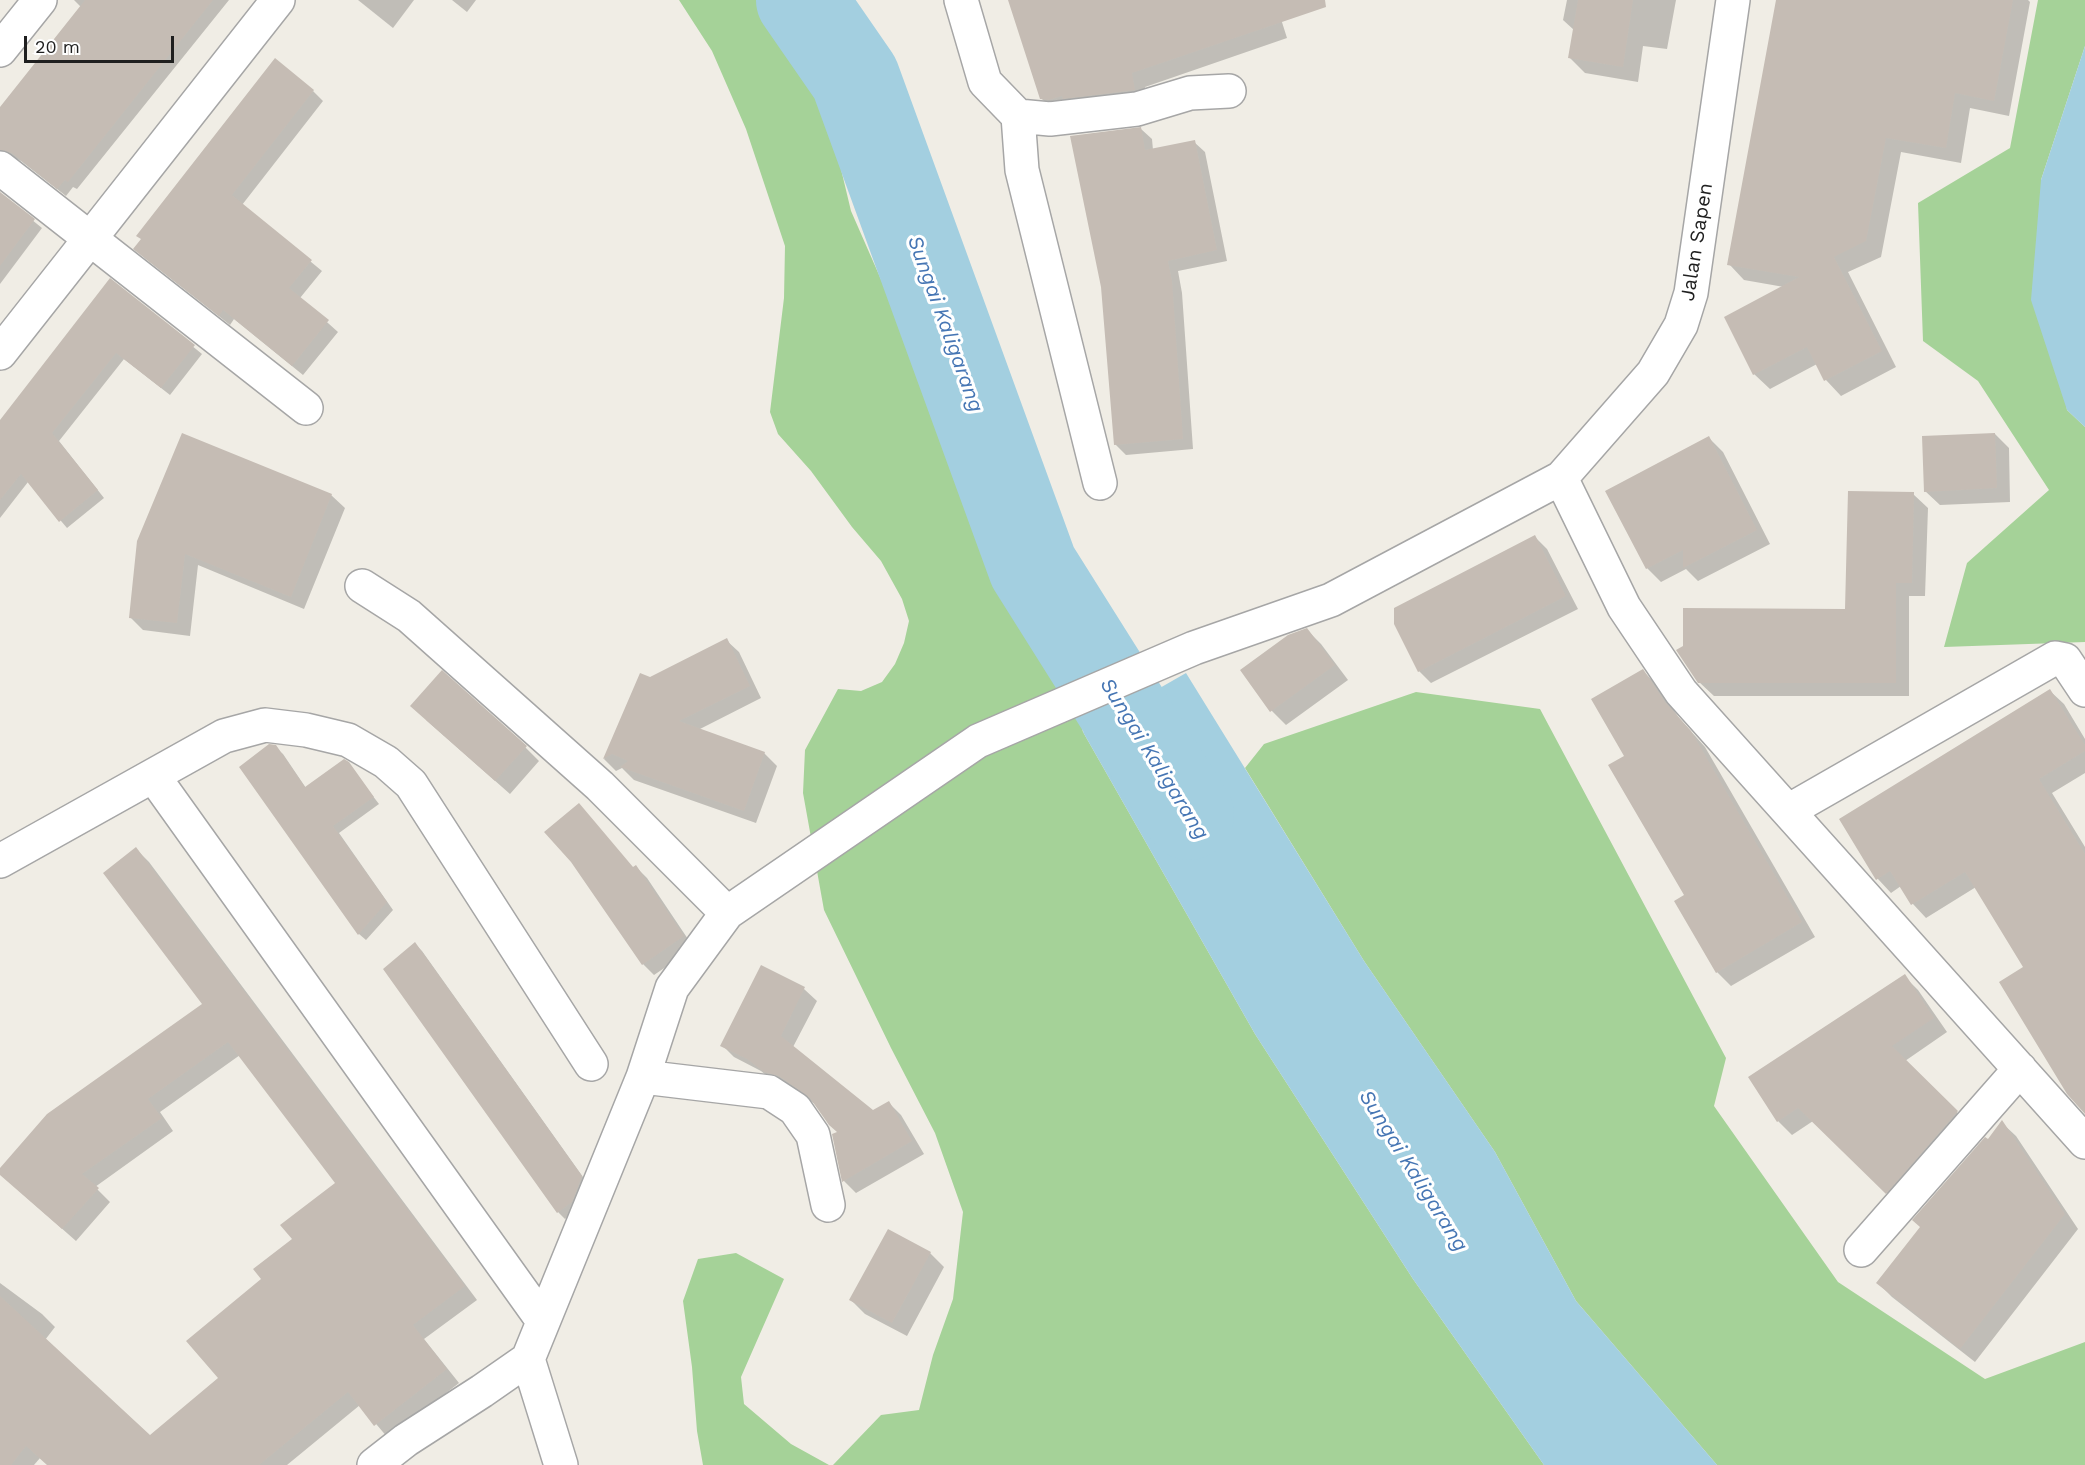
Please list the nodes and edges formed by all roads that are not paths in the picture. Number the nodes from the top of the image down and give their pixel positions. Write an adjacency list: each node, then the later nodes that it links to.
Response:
1 (40, 0): 5 (street)
2 (278, 0): 9 (street)
3 (961, 0): 7 (street)
4 (1733, 0): 12 (street, Jalan Sapen)
5 (0, 50)
6 (1229, 91): 7 (street)
7 (1018, 116): 13 (street)
8 (0, 168): 9 (street)
9 (90, 237): 10 (street); 11 (street)
10 (0, 353)
11 (306, 408)
12 (1561, 478): 17 (street); 19 (street)
13 (1100, 483)
14 (362, 586): 19 (street)
15 (2085, 690): 17 (street)
16 (154, 777): 18 (street); 20 (street); 26 (street)
17 (1788, 811): 21 (street)
18 (0, 861)
19 (727, 913): 22 (street)
20 (591, 1064)
21 (2020, 1069): 23 (street); 25 (street)
22 (643, 1077): 24 (street); 26 (street)
23 (2085, 1142)
24 (828, 1205)
25 (1862, 1250)
26 (543, 1321): 27 (street)
27 (528, 1359): 28 (street); 29 (street)
28 (374, 1465)
29 (561, 1465)

